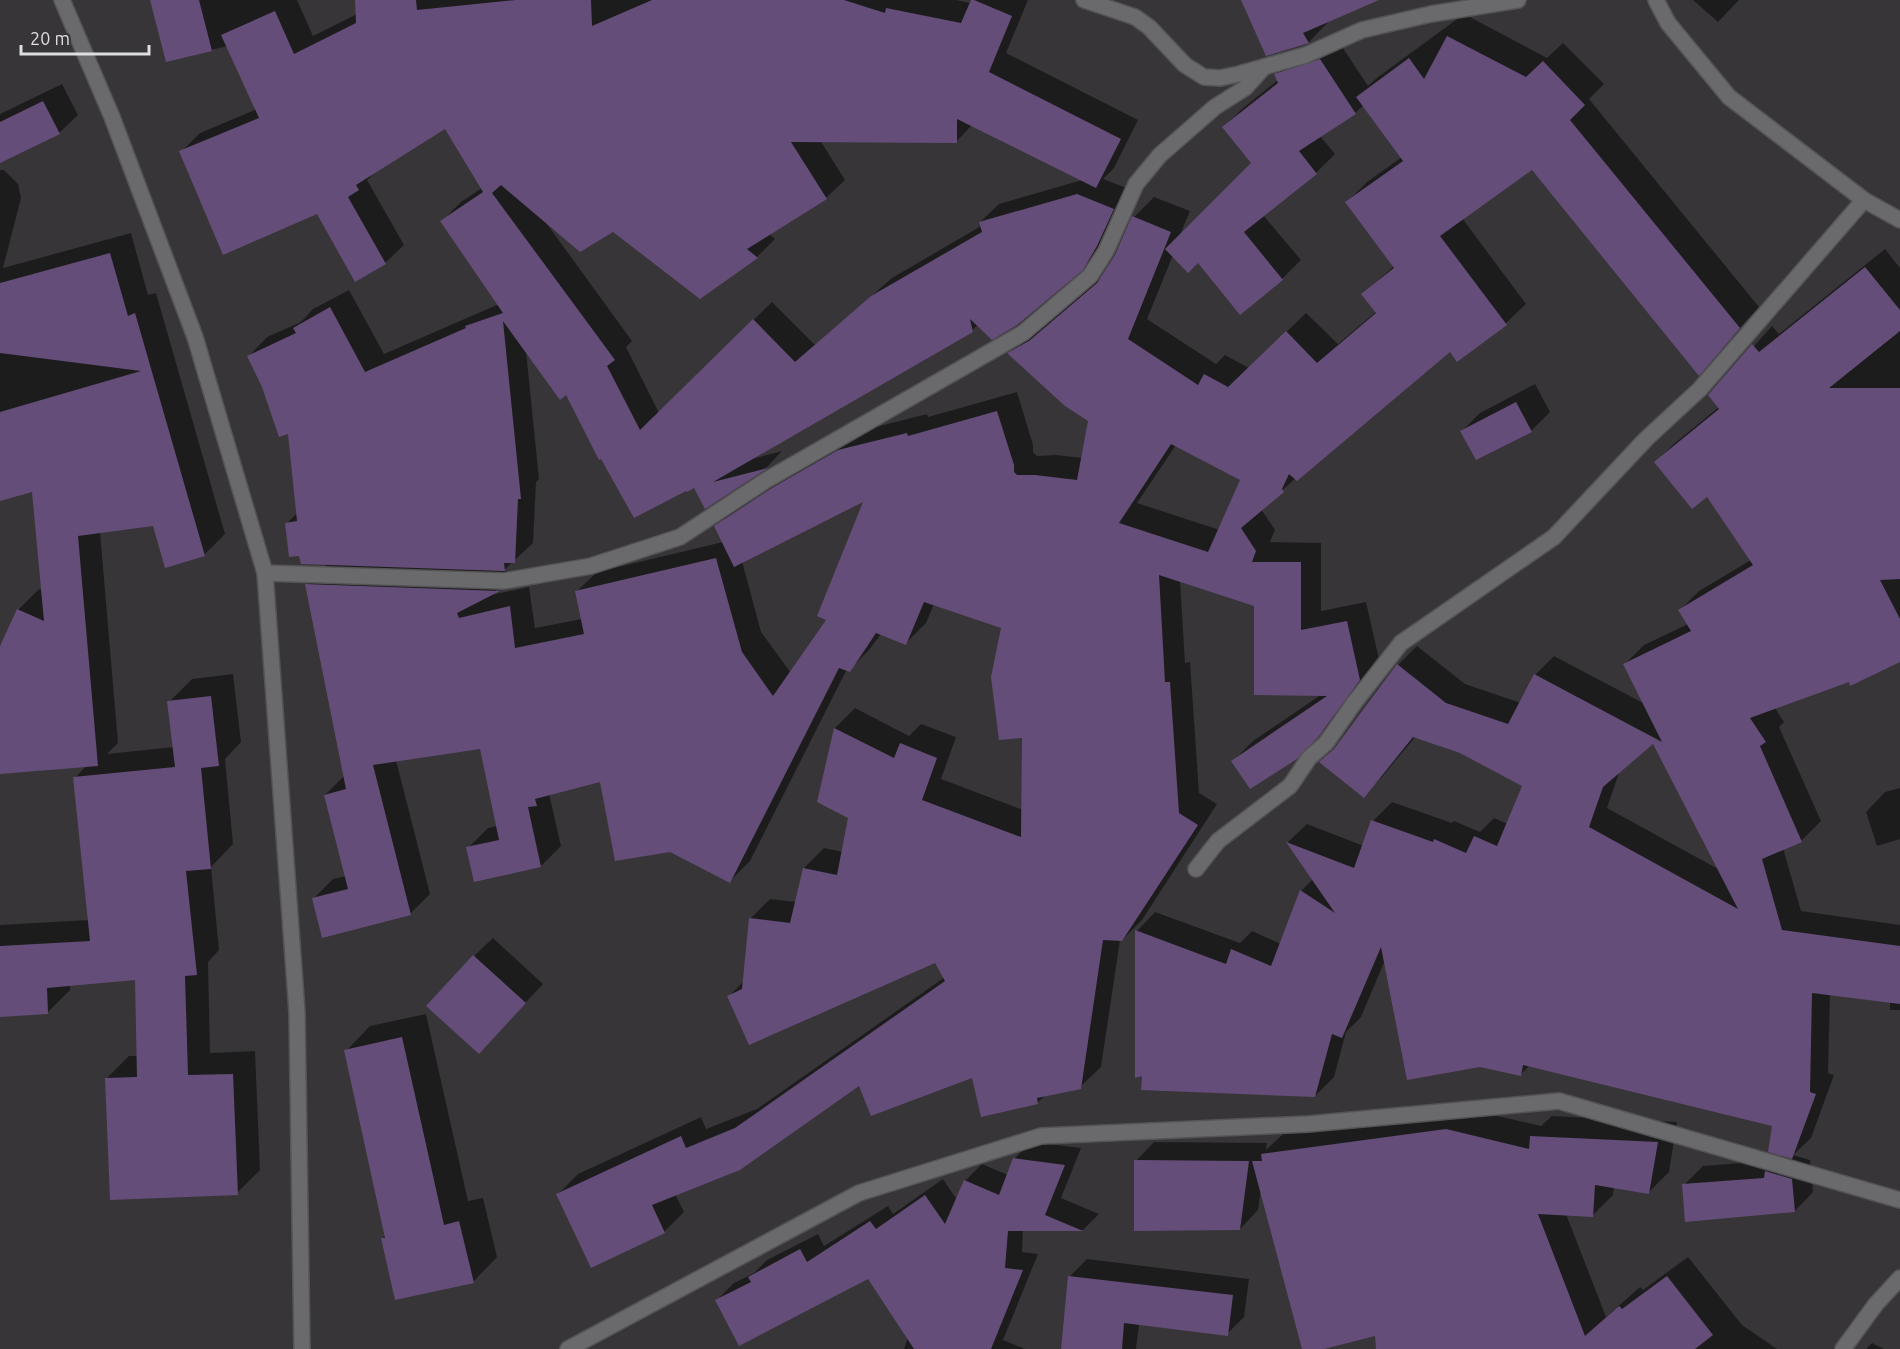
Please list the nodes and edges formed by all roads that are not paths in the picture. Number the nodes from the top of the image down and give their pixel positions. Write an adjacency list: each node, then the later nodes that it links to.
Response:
1 (62, 0): 8 (street)
2 (1084, 0): 5 (street)
3 (1518, 0): 5 (street)
4 (1656, 0): 6 (street)
5 (1264, 67): 8 (street)
6 (1864, 200): 7 (street); 9 (street)
7 (1900, 220)
8 (266, 573): 12 (street)
9 (1196, 869)
10 (1900, 1200): 13 (street)
11 (1900, 1278): 14 (street)
12 (302, 1349)
13 (568, 1349)
14 (1843, 1349)

